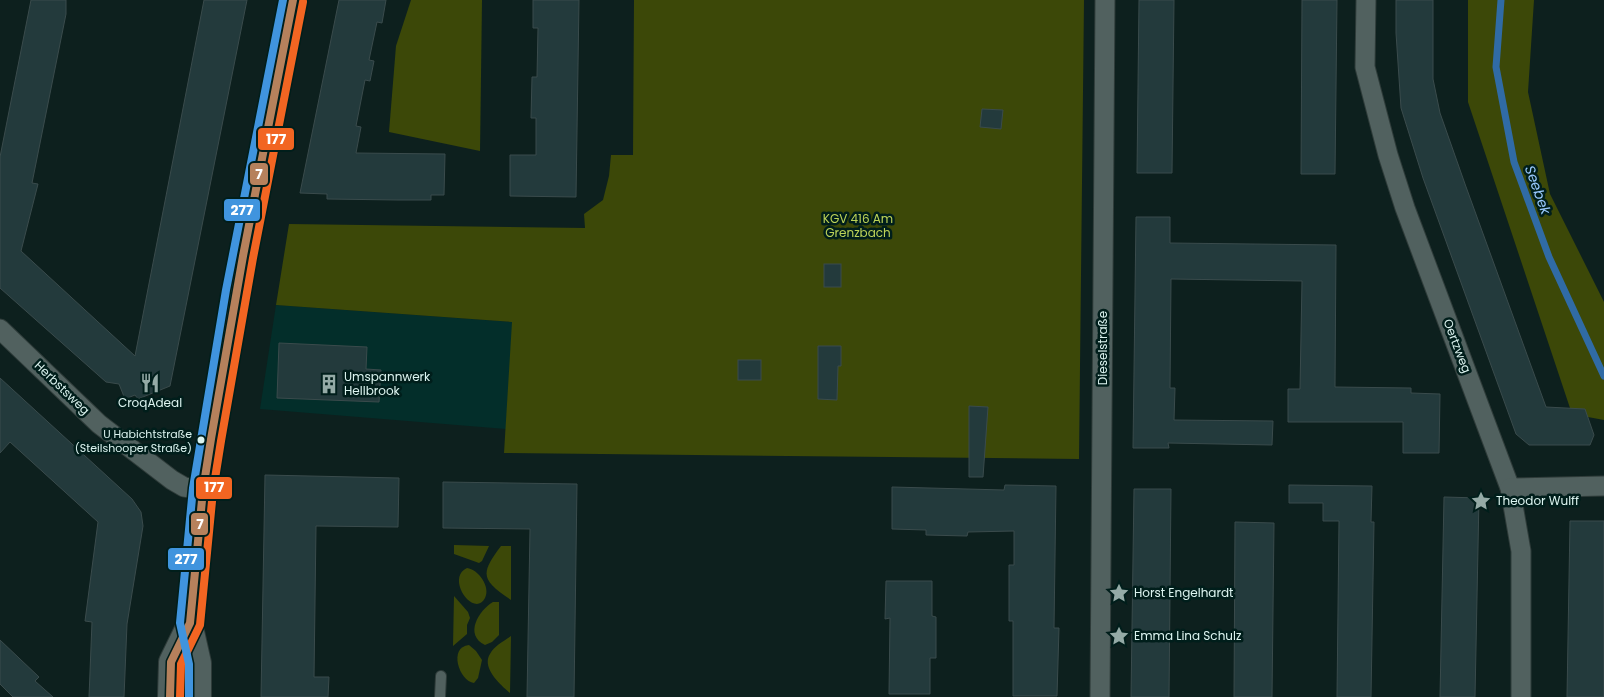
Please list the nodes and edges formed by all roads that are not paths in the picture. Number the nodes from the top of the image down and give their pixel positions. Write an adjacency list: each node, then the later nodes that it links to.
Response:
1 (293, 0): 7 (street)
2 (1105, 0): 13 (street, Dieselstraße)
3 (1366, 0): 6 (street, Oertzweg)
4 (0, 329): 7 (street, Herbstsweg)
5 (1604, 486): 6 (street)
6 (1510, 488): 14 (street, Oertzweg)
7 (203, 490): 8 (street)
8 (190, 623): 10 (street); 11 (street)
9 (441, 676): 12 (lane)
10 (170, 697)
11 (199, 697)
12 (440, 697)
13 (1100, 697)
14 (1521, 697)

